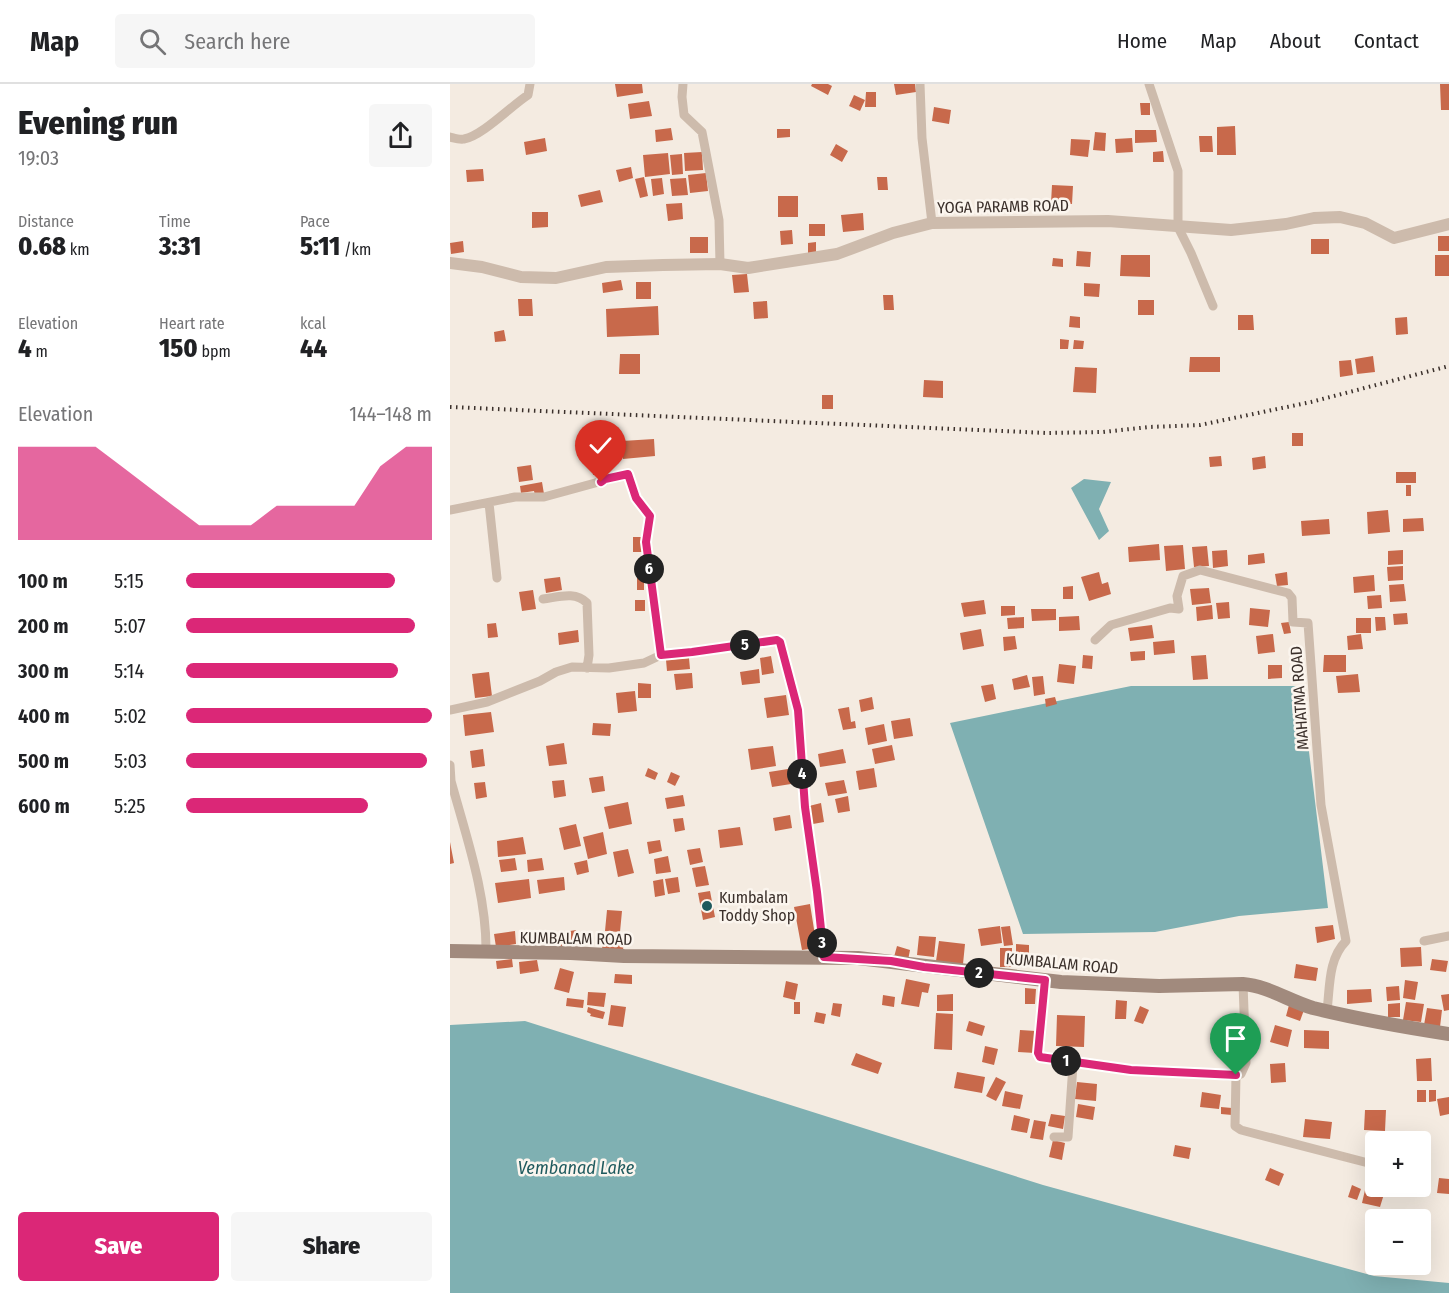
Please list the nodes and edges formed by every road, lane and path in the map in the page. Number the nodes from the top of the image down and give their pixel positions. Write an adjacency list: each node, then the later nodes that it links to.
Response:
1 (530, 84): 5 (street)
2 (683, 84): 10 (street)
3 (921, 84): 6 (street)
4 (1149, 84): 8 (street)
5 (450, 137)
6 (932, 223): 8 (street, YOGA PARAMB ROAD); 10 (street, YOGA PARAMB ROAD)
7 (1449, 224): 8 (street, YOGA PARAMB ROAD)
8 (1178, 227): 11 (street)
9 (450, 263): 10 (street, YOGA PARAMB ROAD)
10 (720, 264)
11 (1213, 306)
12 (489, 503): 13 (street); 14 (street); 17 (street)
13 (450, 510)
14 (496, 578)
15 (543, 599): 18 (street)
16 (1095, 640): 28 (street, MAHATMA ROAD)
17 (661, 655): 18 (street); 25 (street)
18 (587, 668): 19 (street)
19 (450, 710)
20 (450, 765): 24 (street)
21 (1449, 936): 22 (street)
22 (1424, 941)
23 (450, 951): 24 (main road, KUMBALAM ROAD)
24 (486, 953): 25 (main road, KUMBALAM ROAD)
25 (824, 957): 26 (main road, KUMBALAM ROAD)
26 (1045, 980): 27 (main road, KUMBALAM ROAD); 30 (street)
27 (1243, 984): 28 (main road, KUMBALAM ROAD); 31 (street)
28 (1328, 1011): 29 (main road, KUMBALAM ROAD)
29 (1449, 1034)
30 (1070, 1062): 31 (street); 32 (street)
31 (1236, 1075): 33 (street)
32 (1054, 1137)
33 (1365, 1162)

